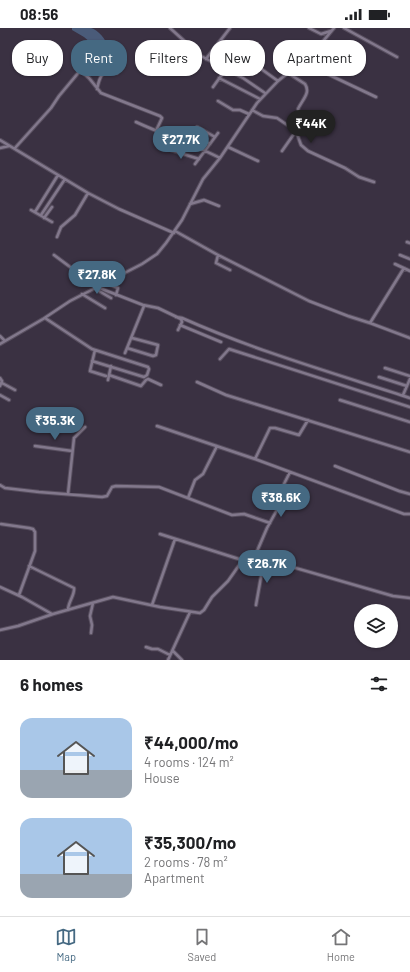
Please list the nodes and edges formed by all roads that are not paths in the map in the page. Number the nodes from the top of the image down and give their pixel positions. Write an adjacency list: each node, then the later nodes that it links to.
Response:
1 (170, 28): 9 (street)
2 (230, 28): 9 (street)
3 (309, 28): 6 (street)
4 (334, 28): 6 (street)
5 (344, 28): 8 (street)
6 (332, 31): 7 (street)
7 (325, 40)
8 (397, 57)
9 (206, 59): 10 (street)
10 (210, 61)
11 (265, 72): 18 (street)
12 (102, 76): 20 (street)
13 (239, 76): 21 (street)
14 (284, 76): 18 (street)
15 (293, 76): 30 (street)
16 (332, 76): 22 (street)
17 (219, 78): 19 (street); 23 (street)
18 (278, 81): 21 (street)
19 (213, 87)
20 (97, 90): 29 (street); 39 (street)
21 (265, 93): 23 (street)
22 (376, 97)
23 (260, 99): 25 (street)
24 (218, 101): 26 (street)
25 (252, 110): 26 (street); 30 (street)
26 (249, 114): 37 (street)
27 (136, 122): 29 (street)
28 (197, 127): 33 (street)
29 (156, 131): 41 (street)
30 (296, 131): 42 (street); 49 (street)
31 (218, 133): 33 (street)
32 (196, 137): 35 (street)
33 (215, 137): 35 (street)
34 (0, 140): 36 (street)
35 (210, 144): 41 (street)
36 (10, 145): 38 (street); 39 (street)
37 (228, 146): 43 (street); 45 (street)
38 (0, 148)
39 (15, 148): 47 (street)
40 (168, 148): 44 (street)
41 (205, 150): 43 (street); 44 (street)
42 (282, 151)
43 (220, 158): 51 (street)
44 (199, 159): 46 (street)
45 (258, 162)
46 (195, 164)
47 (58, 175): 48 (street); 55 (street)
48 (65, 179): 50 (street); 56 (street)
49 (374, 182)
50 (88, 193): 59 (street); 60 (street)
51 (190, 204): 52 (street); 59 (street)
52 (219, 206)
53 (52, 207): 57 (street)
54 (31, 210): 55 (street)
55 (35, 212): 56 (street)
56 (41, 216): 57 (street)
57 (44, 218): 58 (street)
58 (52, 222)
59 (174, 232): 62 (street); 69 (street)
60 (57, 237)
61 (54, 255): 70 (street)
62 (218, 255): 67 (street); 79 (street)
63 (400, 255): 64 (street)
64 (410, 259)
65 (395, 264): 66 (street)
66 (404, 268): 68 (street); 79 (street)
67 (230, 270)
68 (410, 271)
69 (105, 282): 70 (street); 73 (street)
70 (97, 286): 71 (street); 73 (street)
71 (94, 288): 72 (street); 74 (street)
72 (82, 294): 76 (street); 78 (street)
73 (116, 294): 75 (street)
74 (111, 298)
75 (144, 306): 77 (street); 83 (street)
76 (105, 308)
77 (176, 317): 80 (street); 107 (street)
78 (45, 318): 85 (street); 89 (street)
79 (370, 323): 84 (street)
80 (180, 325): 81 (street); 86 (street)
81 (178, 330)
82 (0, 336): 85 (street)
83 (132, 338): 88 (street); 88 (street)
84 (410, 338)
85 (5, 341): 87 (street)
86 (221, 342)
87 (0, 344)
88 (127, 348): 90 (street)
89 (95, 350): 92 (street); 98 (street)
90 (125, 353)
91 (220, 359): 111 (street)
92 (92, 361): 93 (street); 95 (street)
93 (111, 366): 95 (street); 98 (street)
94 (385, 368): 99 (street)
95 (107, 376): 98 (street); 100 (street)
96 (379, 377): 104 (street)
97 (0, 378): 102 (street)
98 (146, 378): 103 (street)
99 (410, 378): 104 (street)
100 (108, 380)
101 (197, 382): 112 (street)
102 (1, 385): 105 (street)
103 (161, 385)
104 (407, 386): 107 (street)
105 (15, 390)
106 (0, 395): 109 (street)
107 (402, 396): 108 (street)
108 (410, 398)
109 (9, 400)
110 (340, 400): 113 (street)
111 (410, 407)
112 (308, 420): 119 (street); 120 (street)
113 (410, 422)
114 (157, 426): 117 (street)
115 (85, 427): 118 (street)
116 (35, 446): 118 (street)
117 (217, 446): 120 (street); 126 (street)
118 (72, 451): 124 (street)
119 (410, 452)
120 (255, 459): 122 (street)
121 (335, 466): 125 (street)
122 (290, 472): 127 (street); 128 (street)
123 (1, 487): 124 (street)
124 (68, 494): 126 (street)
125 (410, 494)
126 (188, 498): 128 (street)
127 (410, 514)
128 (270, 523): 132 (street)
129 (1, 524): 135 (street)
130 (160, 534): 131 (street)
131 (176, 538): 133 (street); 140 (street)
132 (255, 556): 133 (street); 134 (street)
133 (242, 560): 143 (street)
134 (264, 560): 138 (street); 141 (street)
135 (29, 566): 137 (street); 142 (street)
136 (0, 587): 137 (street)
137 (19, 595): 144 (street)
138 (410, 598)
139 (93, 603): 140 (street); 142 (street); 146 (street)
140 (152, 605): 143 (street)
141 (256, 605)
142 (68, 610): 144 (street)
143 (190, 612): 148 (street)
144 (53, 614): 145 (street)
145 (0, 630)
146 (91, 633)
147 (146, 647): 149 (street)
148 (172, 651): 149 (street); 151 (street)
149 (170, 655): 150 (street)
150 (168, 660)
151 (182, 660)

